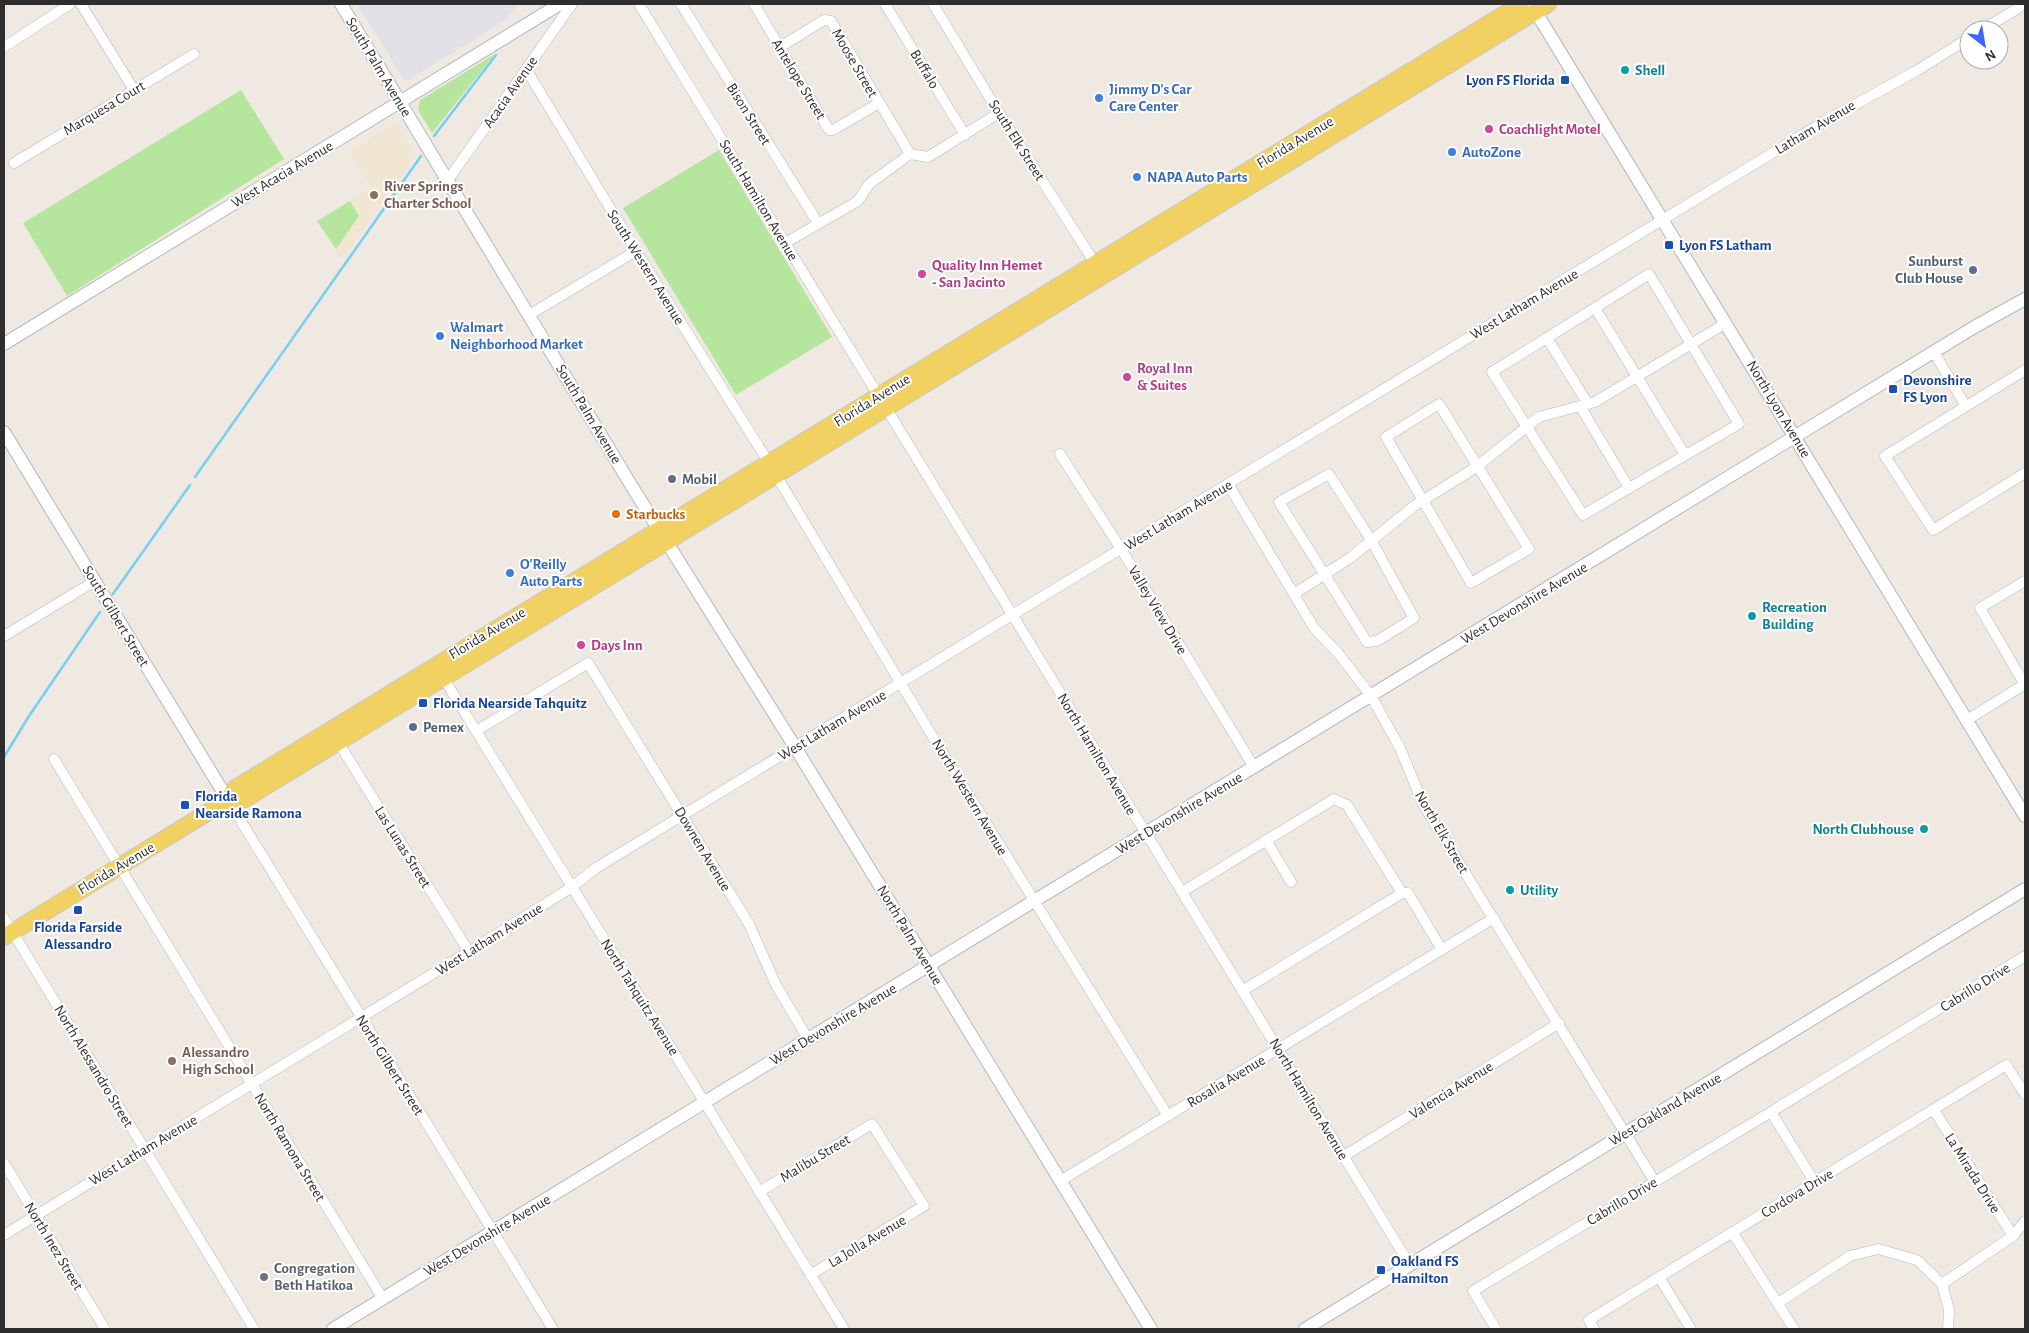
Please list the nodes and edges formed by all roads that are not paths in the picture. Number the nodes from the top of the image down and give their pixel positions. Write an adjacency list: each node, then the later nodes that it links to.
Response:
1 (70, 4): 15 (street)
2 (81, 4): 19 (street)
3 (341, 4): 20 (street, South Palm Avenue)
4 (560, 4): 20 (street, West Acacia Avenue)
5 (572, 4): 18 (street, Acacia Avenue)
6 (639, 4): 31 (street, South Hamilton Avenue)
7 (681, 4): 30 (street, Bison Street)
8 (754, 4): 16 (street, Antelope Street)
9 (885, 4): 24 (street, Buffalo)
10 (933, 4): 23 (street, South Elk Street)
11 (2025, 4): 13 (street)
12 (1534, 6): 22 (main road, Florida Avenue); 28 (main road, Florida Avenue); 29 (street, North Lyon Avenue)
13 (1999, 20)
14 (1959, 44): 29 (street, Latham Avenue)
15 (4, 47)
16 (780, 47): 21 (street, Moose Street); 21 (street, Antelope Street)
17 (194, 54): 19 (street, Marquesa Court)
18 (526, 69): 27 (street, Acacia Avenue); 32 (street, South Western Avenue)
19 (134, 90): 26 (street, Marquesa Court)
20 (400, 102): 27 (street, South Palm Avenue); 39 (street, West Acacia Avenue)
21 (879, 103): 25 (street, Moose Street)
22 (1354, 106): 28 (main road); 33 (main road, Florida Avenue)
23 (999, 113): 24 (street); 33 (street, South Elk Street)
24 (965, 135): 25 (street)
25 (910, 154): 30 (street)
26 (14, 163)
27 (448, 180): 36 (street, South Palm Avenue)
28 (1247, 188): 33 (main road, Florida Avenue)
29 (1664, 219): 37 (street, North Lyon Avenue); 55 (street, West Latham Avenue)
30 (818, 223): 31 (street)
31 (789, 240): 44 (street, South Hamilton Avenue)
32 (636, 251): 36 (street); 53 (street, South Western Avenue)
33 (1099, 269): 44 (main road, Florida Avenue)
34 (2025, 299): 41 (street, West Devonshire Avenue)
35 (1595, 308): 38 (street); 40 (street); 43 (street)
36 (529, 315): 58 (street, South Palm Avenue)
37 (1726, 323): 40 (street); 49 (street, North Lyon Avenue)
38 (1547, 338): 45 (street); 47 (street)
39 (4, 344)
40 (1692, 344): 43 (street); 51 (street)
41 (1934, 352): 46 (street); 49 (street, West Devonshire Avenue)
42 (2025, 370): 46 (street)
43 (1638, 376): 45 (street); 51 (street)
44 (882, 402): 53 (main road, Florida Avenue); 65 (street, North Hamilton Avenue)
45 (1584, 405): 47 (street); 56 (street)
46 (1965, 406): 54 (street)
47 (1528, 426): 52 (street); 56 (street)
48 (4, 432): 63 (street, South Gilbert Street)
49 (1796, 437): 71 (street, West Devonshire Avenue); 72 (street, North Lyon Avenue)
50 (1060, 454): 60 (street, Valley View Drive)
51 (1685, 455): 56 (street)
52 (1479, 465): 57 (street); 57 (street); 57 (street)
53 (773, 469): 58 (main road, Florida Avenue); 68 (street, North Western Avenue)
54 (2025, 473)
55 (1228, 484): 60 (street, West Latham Avenue); 64 (street, North Elk Street)
56 (1629, 488)
57 (1423, 500): 59 (street)
58 (663, 535): 67 (main road, Florida Avenue); 67 (main road, Florida Avenue); 75 (street, North Palm Avenue)
59 (1371, 540): 61 (street); 61 (street); 61 (street)
60 (1121, 549): 65 (street, West Latham Avenue); 77 (street, Valley View Drive)
61 (1323, 575): 64 (street)
62 (2025, 580): 69 (street)
63 (94, 581): 66 (street); 78 (street, South Gilbert Street)
64 (1294, 594): 71 (street, North Elk Street)
65 (1013, 616): 68 (street, West Latham Avenue); 81 (street, North Hamilton Avenue)
66 (4, 636)
67 (440, 671): 70 (main road, Florida Avenue); 73 (street, North Tahquitz Avenue); 74 (main road, Florida Avenue)
68 (900, 684): 75 (street, West Latham Avenue); 89 (street, North Western Avenue)
69 (2025, 684): 72 (street)
70 (387, 695): 74 (main road); 78 (main road, Florida Avenue)
71 (1371, 696): 77 (street, West Devonshire Avenue); 90 (street, North Elk Street)
72 (1967, 720): 80 (street, North Lyon Avenue)
73 (476, 731): 79 (street, Downen Avenue); 85 (street, North Tahquitz Avenue)
74 (338, 742): 78 (main road, Florida Avenue); 93 (street, Las Lunas Street)
75 (795, 747): 79 (street, West Latham Avenue); 95 (street, North Palm Avenue)
76 (54, 759): 83 (street, North Ramona Street)
77 (1254, 768): 81 (street, West Devonshire Avenue)
78 (228, 800): 83 (main road, Florida Avenue); 97 (street, North Gilbert Street)
79 (683, 815): 85 (street, West Latham Avenue); 99 (street, Downen Avenue)
80 (2025, 816)
81 (1146, 833): 87 (street, North Hamilton Avenue); 89 (street, West Devonshire Avenue)
82 (1266, 840): 84 (street); 87 (street); 88 (street)
83 (120, 866): 91 (main road, Florida Avenue); 101 (street, North Ramona Street)
84 (1291, 882)
85 (572, 887): 93 (street, West Latham Avenue); 103 (street, North Tahquitz Avenue)
86 (2025, 889): 107 (street, West Oakland Avenue)
87 (1182, 892): 96 (street, North Hamilton Avenue)
88 (1402, 892): 92 (street); 96 (street)
89 (1034, 902): 95 (street, West Devonshire Avenue); 106 (street, North Western Avenue)
90 (1494, 918): 92 (street, Rosalia Avenue); 98 (street, North Elk Street)
91 (7, 929): 108 (street, North Alessandro Street)
92 (1442, 950): 100 (street, Rosalia Avenue)
93 (469, 952): 97 (street, West Latham Avenue)
94 (2025, 956): 105 (street, Cabrillo Drive)
95 (929, 966): 99 (street, West Devonshire Avenue); 111 (street, North Palm Avenue)
96 (1247, 988): 100 (street, North Hamilton Avenue)
97 (362, 1018): 101 (street, West Latham Avenue); 118 (street, North Gilbert Street)
98 (1559, 1024): 107 (street, North Elk Street); 109 (street, Valencia Avenue)
99 (808, 1039): 103 (street, West Devonshire Avenue)
100 (1278, 1050): 106 (street, Rosalia Avenue); 109 (street, North Hamilton Avenue)
101 (252, 1084): 108 (street, West Latham Avenue); 126 (street, North Ramona Street)
102 (2025, 1094): 104 (street, Cordova Drive)
103 (704, 1102): 114 (street, North Tahquitz Avenue); 118 (street, West Devonshire Avenue)
104 (1934, 1110): 113 (street, Cordova Drive); 121 (street, La Mirada Drive)
105 (1771, 1112): 112 (street, Cabrillo Drive); 113 (street)
106 (1168, 1116): 111 (street, Rosalia Avenue)
107 (1625, 1134): 112 (street, North Elk Street); 122 (street, West Oakland Avenue)
108 (144, 1149): 116 (street, West Latham Avenue); 130 (street, North Alessandro Street)
109 (1344, 1156): 122 (street, North Hamilton Avenue)
110 (4, 1164): 116 (street, North Inez Street)
111 (1060, 1181): 134 (street, North Palm Avenue)
112 (1655, 1182): 136 (street, Cabrillo Drive)
113 (1814, 1182): 119 (street, Cordova Drive)
114 (759, 1192): 115 (street, Malibu Street); 123 (street, North Tahquitz Avenue)
115 (924, 1206): 123 (street, La Jolla Avenue)
116 (36, 1216): 120 (street, West Latham Avenue); 129 (street, North Inez Street)
117 (2025, 1221): 121 (street)
118 (493, 1232): 126 (street, West Devonshire Avenue); 132 (street, North Gilbert Street)
119 (1732, 1232): 124 (street, Cordova Drive); 127 (street)
120 (4, 1235)
121 (2013, 1236): 125 (street)
122 (1410, 1265): 135 (street, West Oakland Avenue)
123 (810, 1275): 133 (street, North Tahquitz Avenue)
124 (1659, 1276): 128 (street, Cordova Drive); 137 (street)
125 (1942, 1284): 127 (street); 139 (street)
126 (383, 1299): 131 (street, West Devonshire Avenue)
127 (1778, 1303): 138 (street)
128 (1591, 1325)
129 (105, 1329)
130 (254, 1329)
131 (333, 1329)
132 (553, 1329)
133 (844, 1329)
134 (1151, 1329)
135 (1305, 1329)
136 (1496, 1329)
137 (1692, 1329)
138 (1794, 1329)
139 (1948, 1329)

